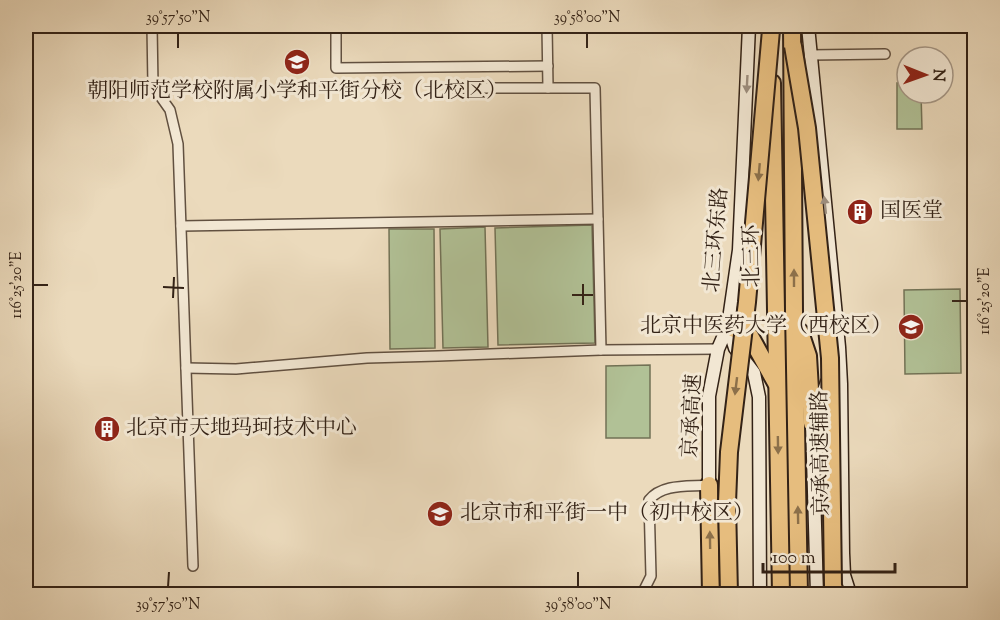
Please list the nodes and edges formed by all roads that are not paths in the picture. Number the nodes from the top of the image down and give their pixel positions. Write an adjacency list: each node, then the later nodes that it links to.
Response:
1 (152, 26): 15 (street)
2 (336, 26): 11 (street)
3 (547, 26): 11 (street)
4 (749, 26): 17 (street, 北三环东路, one-way to 17)
5 (792, 26): 8 (highway, 北三环)
6 (808, 26): 10 (street)
7 (771, 28): 23 (highway, 北三环); 29 (highway, one-way to 29, bridge)
8 (793, 46): 16 (highway, 北三环, one-way to 8); 34 (highway, bridge)
9 (885, 54): 10 (street)
10 (811, 55): 18 (street, one-way to 10)
11 (548, 66): 13 (street)
12 (451, 88): 13 (street)
13 (548, 88): 14 (street)
14 (598, 219): 15 (street); 21 (street)
15 (181, 226): 22 (street)
16 (794, 310): 24 (highway); 32 (highway, 北三环, one-way to 16)
17 (728, 326): 19 (street, 北三环东路); 20 (street, 京承高速); 23 (highway)
18 (839, 347): 24 (street); 35 (street, 京承高速辅路)
19 (735, 348): 20 (street); 30 (street, 北三环东路)
20 (718, 349): 21 (street); 25 (street, 京承高速)
21 (601, 350): 22 (street)
22 (186, 368): 26 (street)
23 (777, 386): 31 (highway, 北三环, one-way to 31)
24 (812, 423): 33 (street)
25 (709, 485): 27 (street); 28 (highway, one-way to 25)
26 (193, 566)
27 (642, 594)
28 (711, 594)
29 (729, 594)
30 (760, 594)
31 (781, 594)
32 (799, 594)
33 (817, 594)
34 (836, 594)
35 (849, 594)

